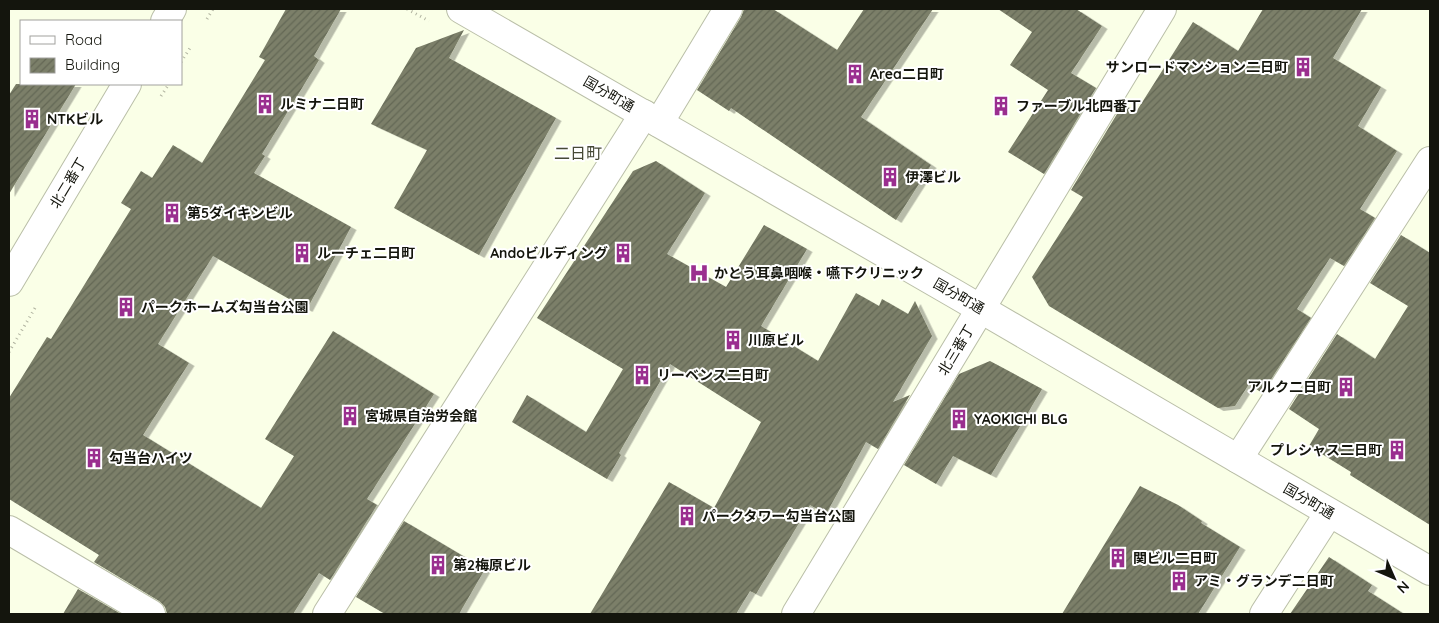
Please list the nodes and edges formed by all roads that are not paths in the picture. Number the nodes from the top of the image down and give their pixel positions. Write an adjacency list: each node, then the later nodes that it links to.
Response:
1 (172, 9): 5 (street)
2 (461, 9): 7 (street, 国分町通)
3 (728, 9): 7 (street)
4 (1162, 9): 10 (street, 北三番丁)
5 (166, 20)
6 (126, 85): 9 (street, 北二番丁)
7 (651, 118): 10 (street, 国分町通); 16 (street)
8 (1430, 161): 11 (street)
9 (9, 282)
10 (980, 309): 11 (street, 国分町通); 17 (street, 北三番丁)
11 (1238, 459): 12 (street, 国分町通)
12 (1329, 513): 14 (street, 国分町通); 18 (street)
13 (9, 530): 15 (street)
14 (1430, 571)
15 (151, 614)
16 (327, 614)
17 (796, 614)
18 (1264, 614)

